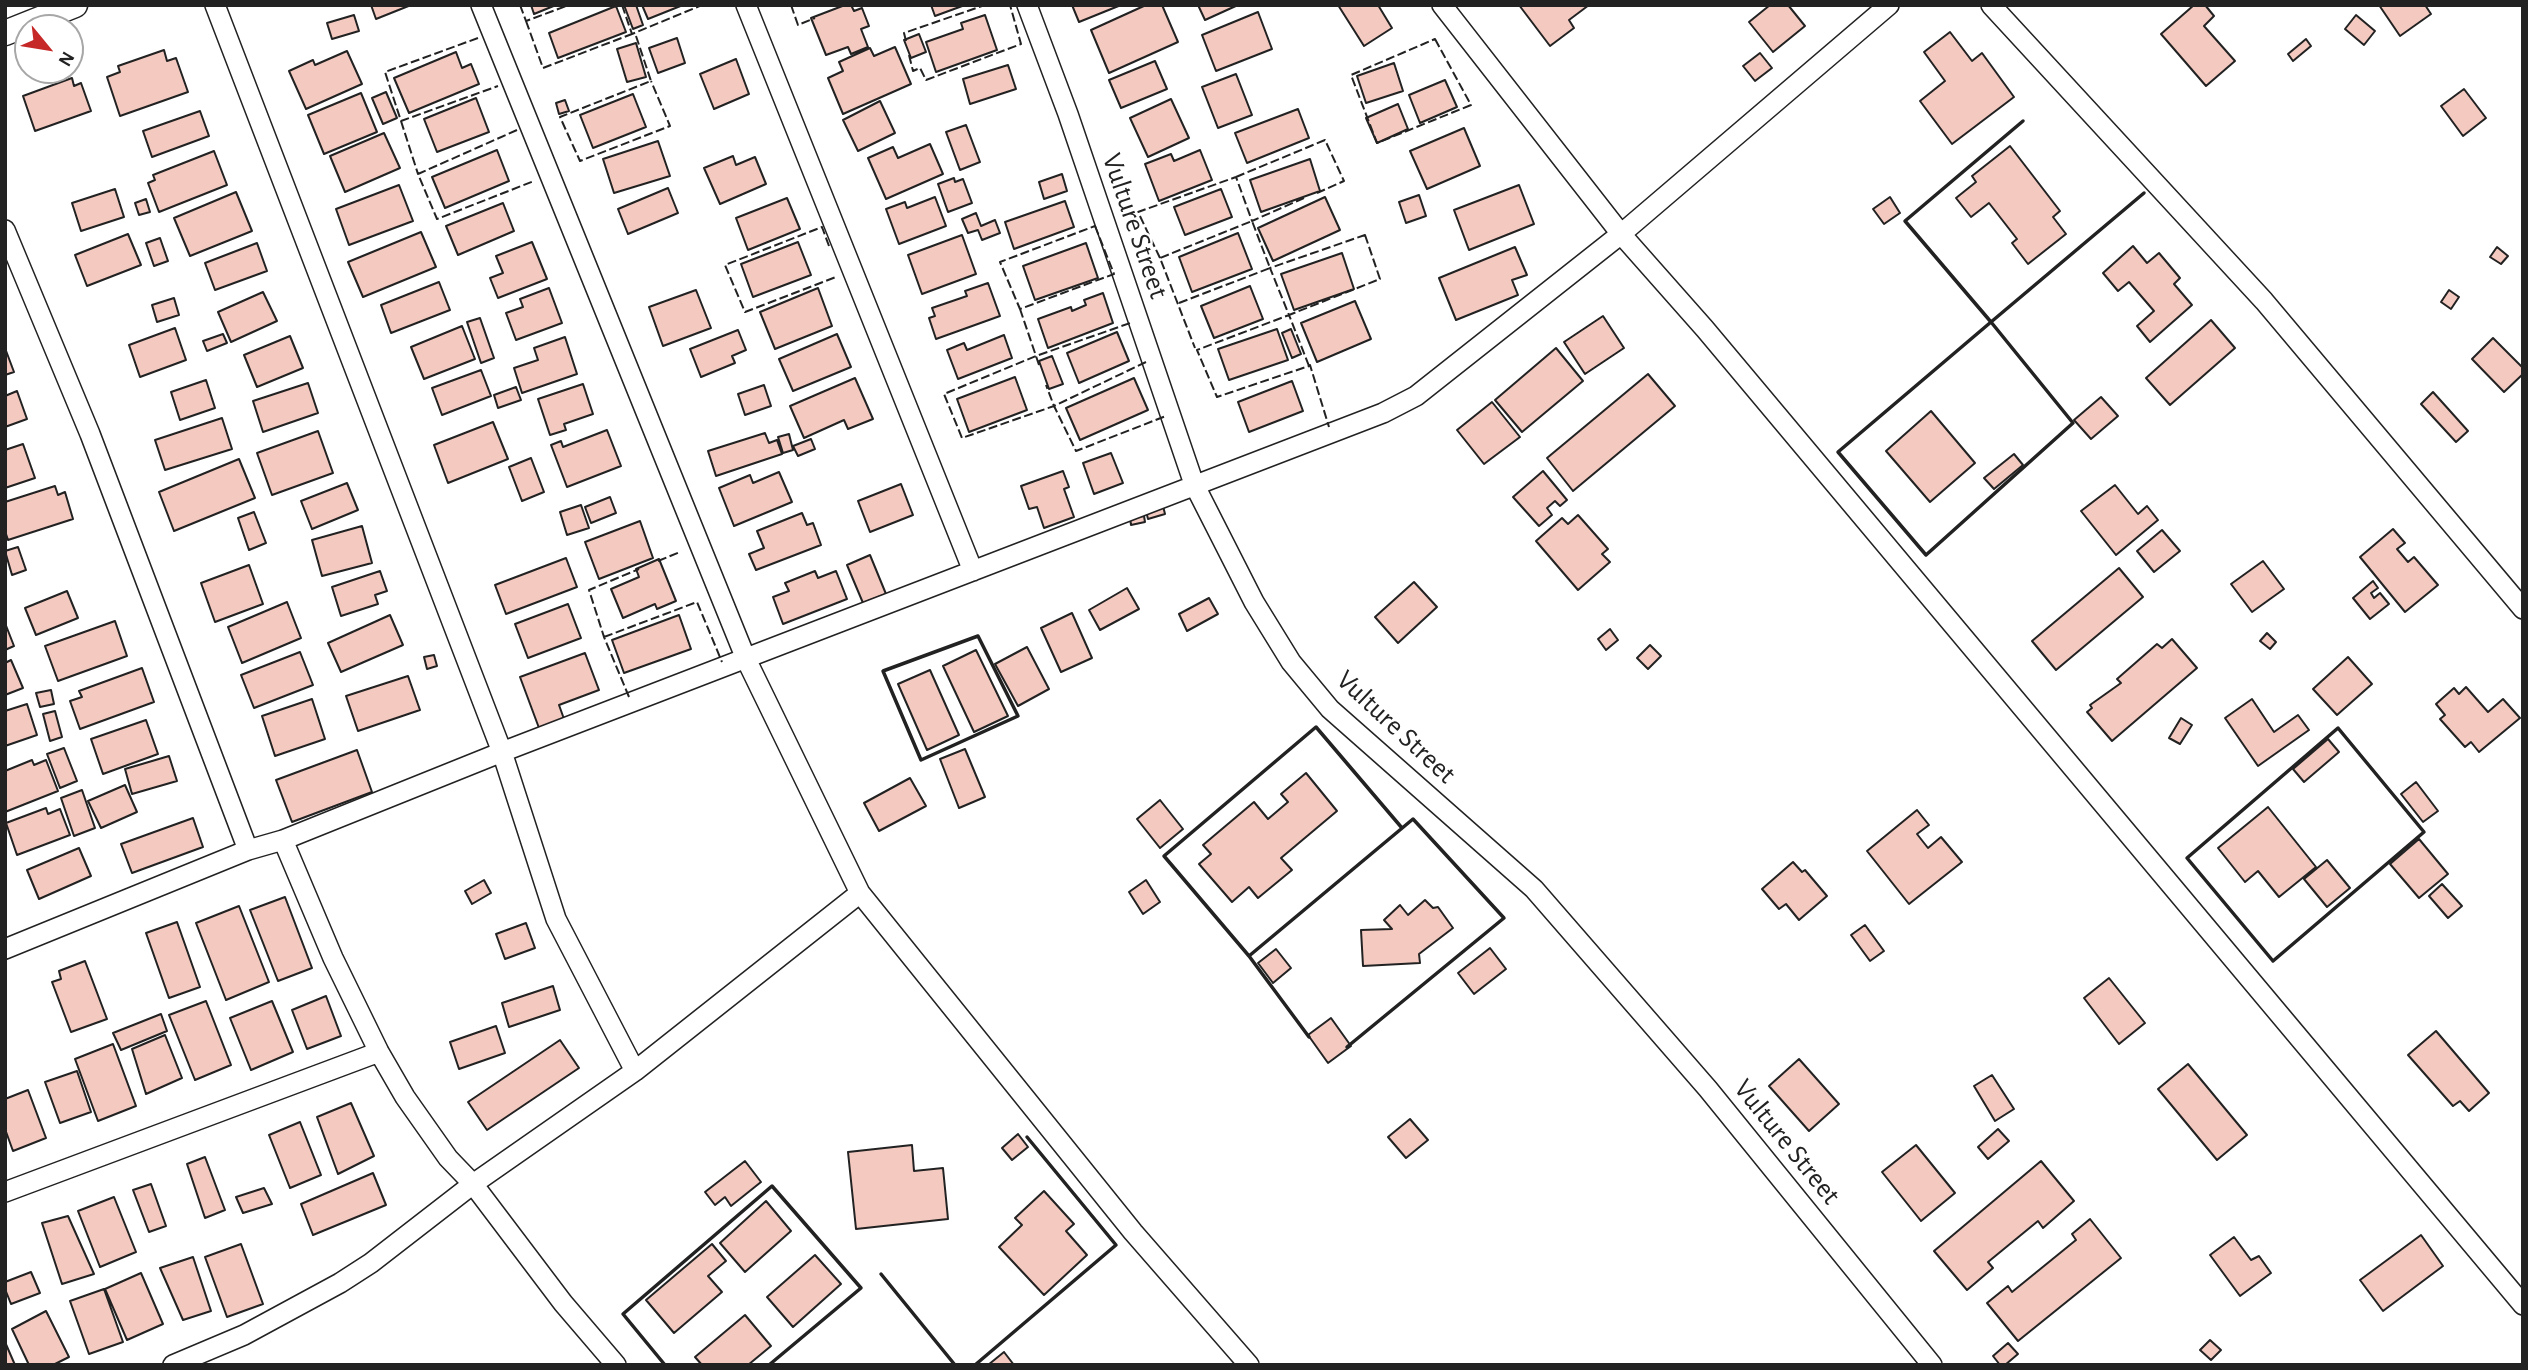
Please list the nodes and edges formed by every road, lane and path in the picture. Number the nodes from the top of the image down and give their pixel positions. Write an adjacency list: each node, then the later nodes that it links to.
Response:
1 (75, 5): 9 (street)
2 (215, 5): 16 (street)
3 (481, 5): 15 (street)
4 (746, 5): 13 (street)
5 (1027, 5): 12 (street, Vulture Street)
6 (1443, 5): 11 (street)
7 (1889, 5): 11 (street)
8 (1991, 5): 14 (street)
9 (5, 33)
10 (5, 230): 18 (street)
11 (1620, 234): 12 (street); 25 (street)
12 (1194, 484): 13 (street); 29 (street, Vulture Street)
13 (973, 571): 15 (street)
14 (2523, 609)
15 (746, 659): 16 (street); 19 (street)
16 (502, 752): 17 (street); 22 (street)
17 (283, 841): 18 (street); 21 (street)
18 (248, 850): 20 (street)
19 (860, 893): 22 (street); 28 (street)
20 (8, 942)
21 (379, 1052): 23 (street); 24 (street)
22 (635, 1071): 23 (street)
23 (473, 1184): 26 (street); 27 (street)
24 (5, 1192)
25 (2523, 1305)
26 (173, 1365)
27 (616, 1365)
28 (1249, 1365)
29 (1932, 1365)

